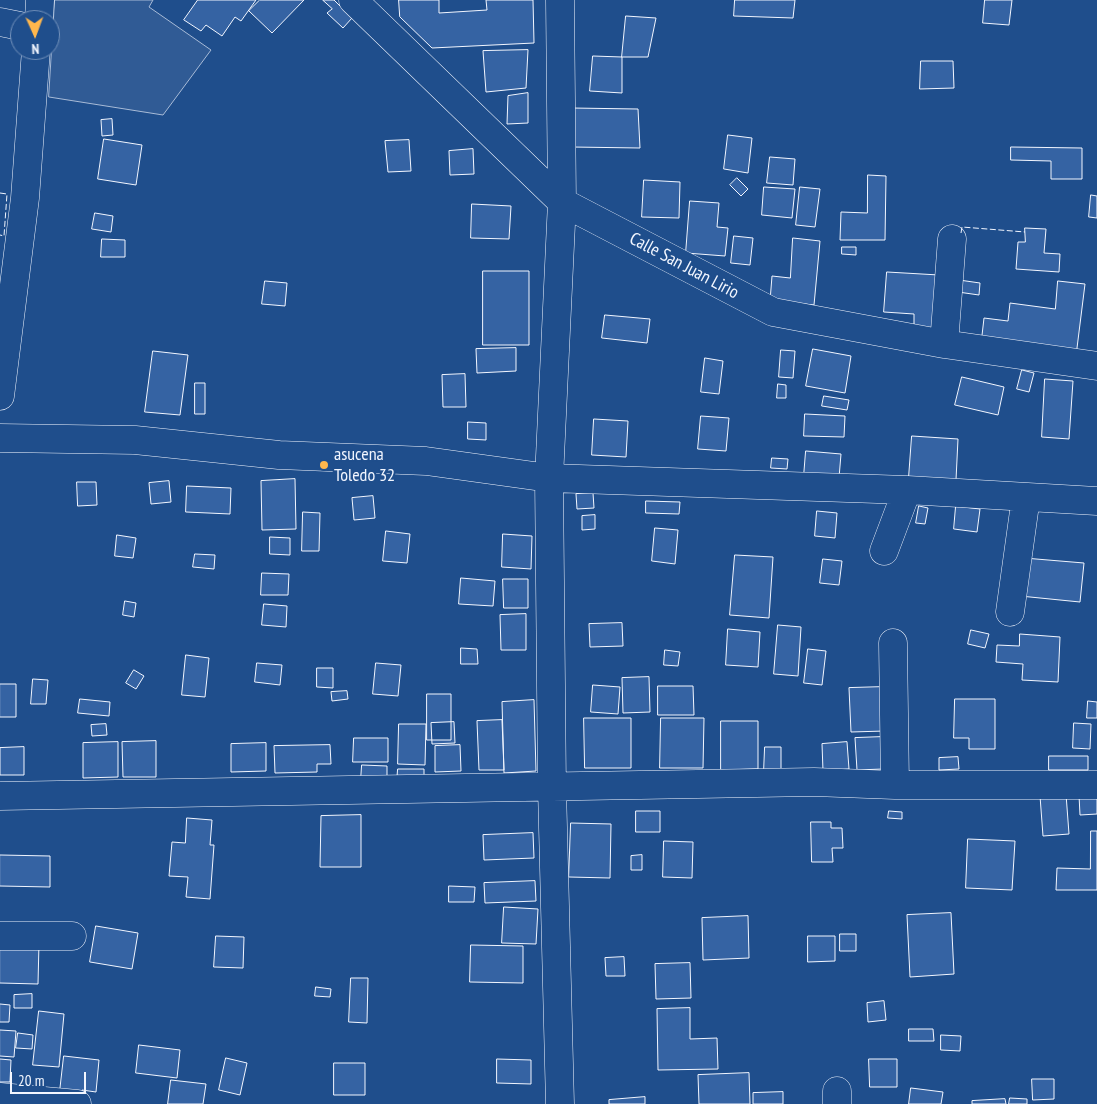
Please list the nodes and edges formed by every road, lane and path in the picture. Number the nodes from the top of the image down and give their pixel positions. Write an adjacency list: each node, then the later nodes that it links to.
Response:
1 (353, 0): 4 (street, Calle San Juan Lirio)
2 (560, 0): 4 (street)
3 (35, 60): 6 (street)
4 (562, 202): 7 (street, Calle San Juan Lirio); 11 (street)
5 (952, 239): 7 (street)
6 (9, 250): 9 (street)
7 (944, 344): 8 (street, Calle San Juan Lirio)
8 (1097, 366)
9 (0, 396)
10 (0, 438): 11 (street)
11 (548, 478): 12 (street); 20 (street)
12 (907, 490): 13 (street); 15 (street)
13 (1026, 497): 14 (street); 16 (street)
14 (1097, 501)
15 (884, 552)
16 (1010, 612)
17 (894, 643): 18 (street)
18 (895, 785): 19 (street); 20 (street)
19 (1097, 785)
20 (552, 788): 21 (street); 26 (street)
21 (0, 796)
22 (0, 936): 23 (street)
23 (72, 936)
24 (0, 1097): 25 (street)
25 (77, 1104)
26 (560, 1104)

